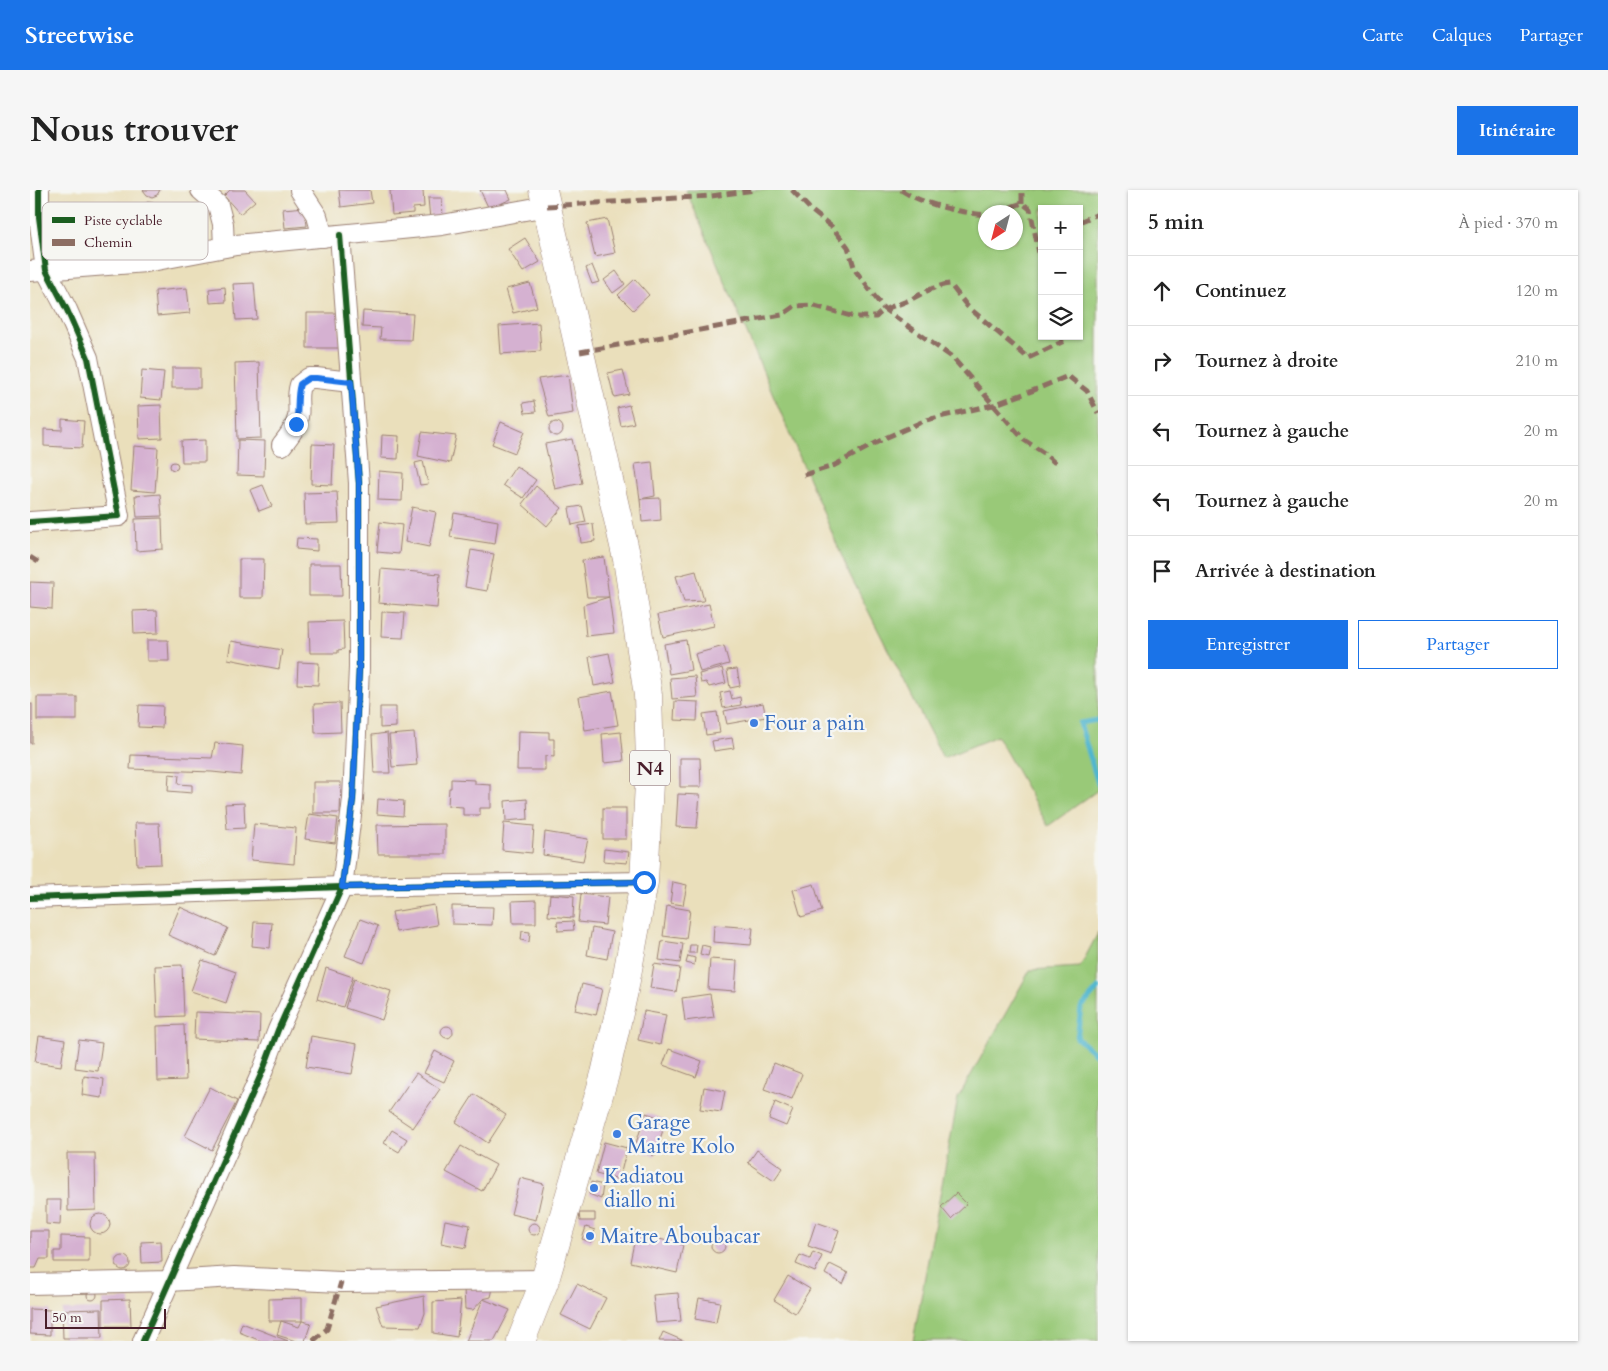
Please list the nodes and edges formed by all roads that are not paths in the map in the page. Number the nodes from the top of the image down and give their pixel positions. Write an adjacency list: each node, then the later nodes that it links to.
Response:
1 (39, 190): 9 (street)
2 (200, 190): 6 (street)
3 (300, 190): 5 (street)
4 (545, 198): 5 (street); 13 (highway, N4)
5 (332, 236): 6 (street); 10 (street)
6 (224, 247): 7 (street)
7 (208, 250)
8 (156, 260): 9 (street)
9 (38, 271): 12 (street)
10 (351, 382): 11 (street); 14 (street)
11 (282, 445)
12 (30, 522)
13 (644, 882): 14 (street); 16 (highway, N4)
14 (342, 887): 15 (street); 17 (street)
15 (30, 898)
16 (544, 1280): 17 (street); 20 (highway, N4)
17 (169, 1281): 18 (street); 19 (street)
18 (30, 1284)
19 (143, 1341)
20 (521, 1341)

